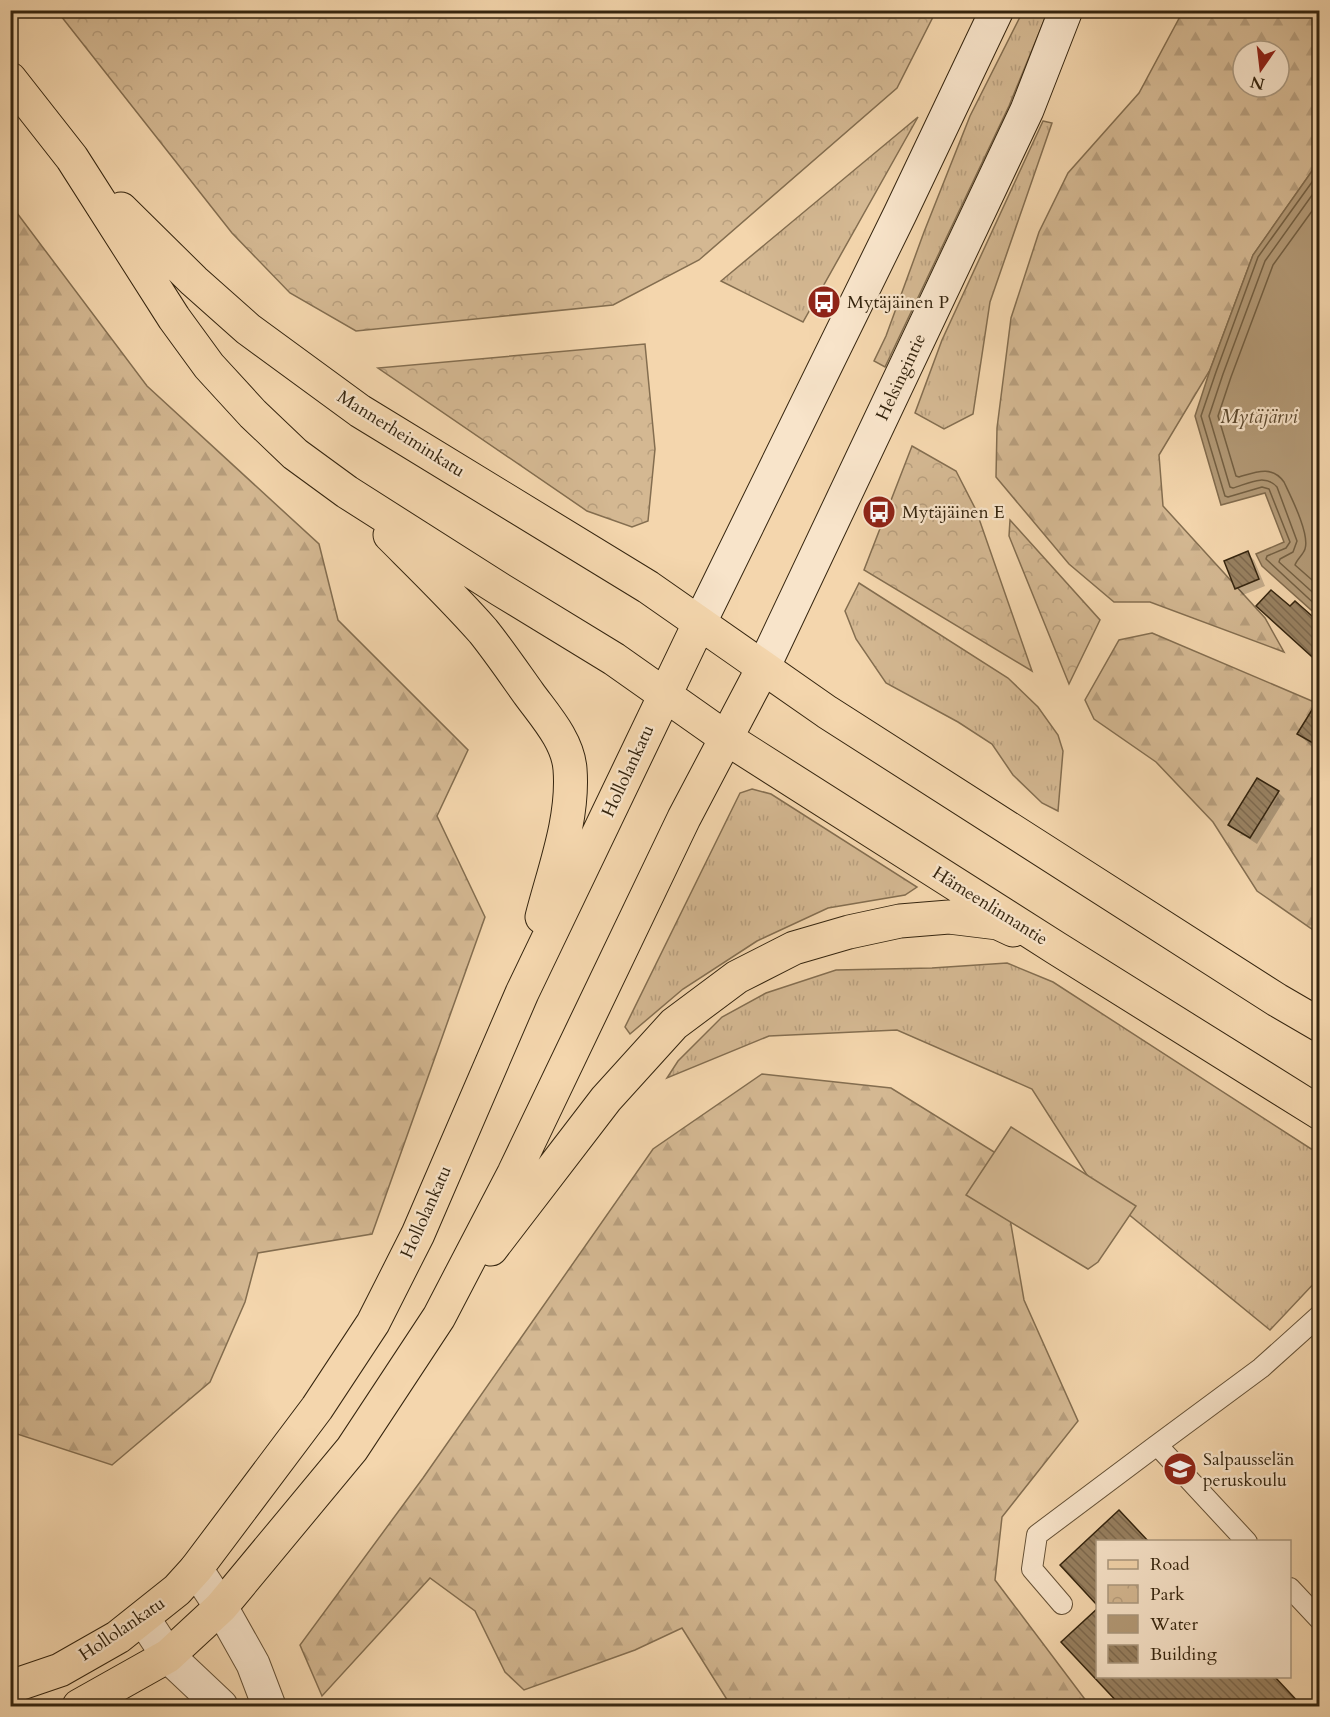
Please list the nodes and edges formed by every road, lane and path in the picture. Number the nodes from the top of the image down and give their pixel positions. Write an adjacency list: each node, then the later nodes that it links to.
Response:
1 (997, 10): 6 (main road)
2 (1066, 10): 7 (main road, Helsingintie)
3 (10, 79): 4 (main road, Mannerheiminkatu)
4 (72, 158): 5 (main road, Mannerheiminkatu); 6 (main road, Mannerheiminkatu)
5 (347, 492): 8 (main road, Mannerheiminkatu); 11 (main road)
6 (699, 624): 7 (main road, Mannerheiminkatu); 8 (main road, Hollolankatu)
7 (763, 668): 9 (main road, Helsingintie); 12 (main road)
8 (665, 694): 9 (main road, Hämeenlinnantie); 11 (main road, Hollolankatu)
9 (726, 738): 10 (main road, Hämeenlinnantie); 15 (main road)
10 (1056, 948): 13 (main road, Hämeenlinnantie); 15 (main road)
11 (522, 993): 18 (main road, Hollolankatu)
12 (1320, 1025)
13 (1320, 1113)
14 (1320, 1315): 16 (lane)
15 (440, 1317): 21 (main road)
16 (1157, 1445): 17 (lane); 20 (lane)
17 (1245, 1540)
18 (196, 1569): 21 (main road); 22 (main road, Hollolankatu)
19 (1291, 1589): 23 (lane)
20 (1062, 1604)
21 (221, 1607): 24 (main road); 28 (main road)
22 (143, 1618): 24 (main road); 25 (main road, Hollolankatu)
23 (1320, 1620)
24 (168, 1656): 26 (main road); 27 (main road)
25 (10, 1687)
26 (79, 1707)
27 (221, 1707)
28 (269, 1707)

